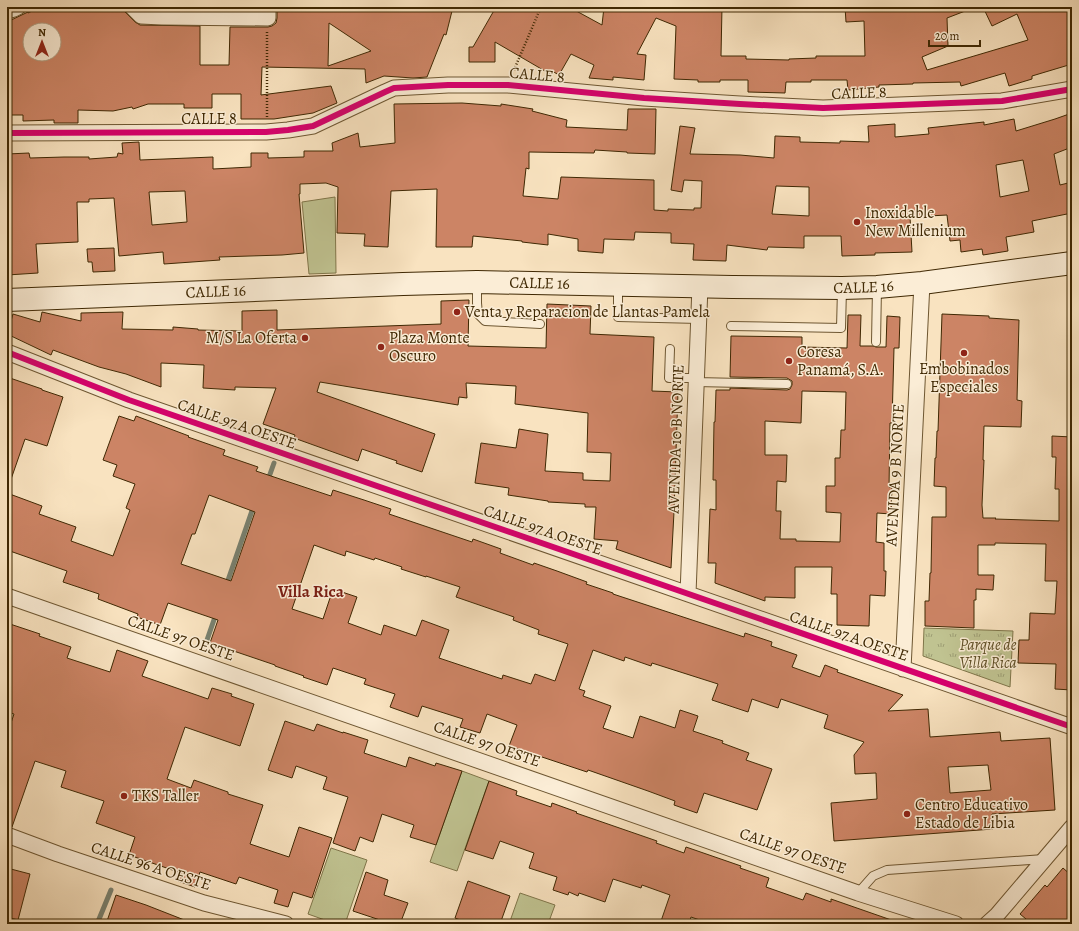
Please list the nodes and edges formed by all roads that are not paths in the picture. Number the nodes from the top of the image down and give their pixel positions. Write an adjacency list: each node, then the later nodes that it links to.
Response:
1 (18, 7): 3 (street)
2 (132, 7): 4 (street)
3 (7, 11)
4 (268, 13)
5 (1072, 89): 6 (street, CALLE 8)
6 (7, 134)
7 (1072, 263): 9 (main road, CALLE 16)
8 (478, 282): 10 (main road, CALLE 16); 14 (main road, CALLE 16); 16 (lane)
9 (922, 283): 12 (main road, CALLE 16); 25 (street, AVENIDA 9 B NORTE)
10 (618, 284): 11 (main road, CALLE 16); 15 (lane)
11 (700, 286): 13 (main road, CALLE 16); 15 (street, AVENIDA 10 B NORTE)
12 (877, 287): 13 (main road, CALLE 16); 18 (lane)
13 (842, 288): 17 (lane)
14 (7, 300)
15 (699, 319): 21 (street, AVENIDA 10 B NORTE)
16 (540, 324)
17 (731, 326)
18 (876, 342)
19 (670, 350): 21 (lane)
20 (7, 352): 23 (street, CALLE 97 A OESTE)
21 (696, 380): 22 (lane); 23 (street, AVENIDA 10 B NORTE)
22 (787, 384)
23 (688, 594): 25 (street, CALLE 97 A OESTE)
24 (7, 596): 30 (street, CALLE 97 OESTE)
25 (903, 669): 26 (street, CALLE 97 A OESTE)
26 (1072, 728)
27 (1072, 827): 29 (street)
28 (7, 835): 32 (street, CALLE 96 A OESTE)
29 (1044, 859): 30 (lane); 31 (street)
30 (858, 893): 33 (street, CALLE 97 OESTE)
31 (997, 921)
32 (286, 924)
33 (956, 924)

